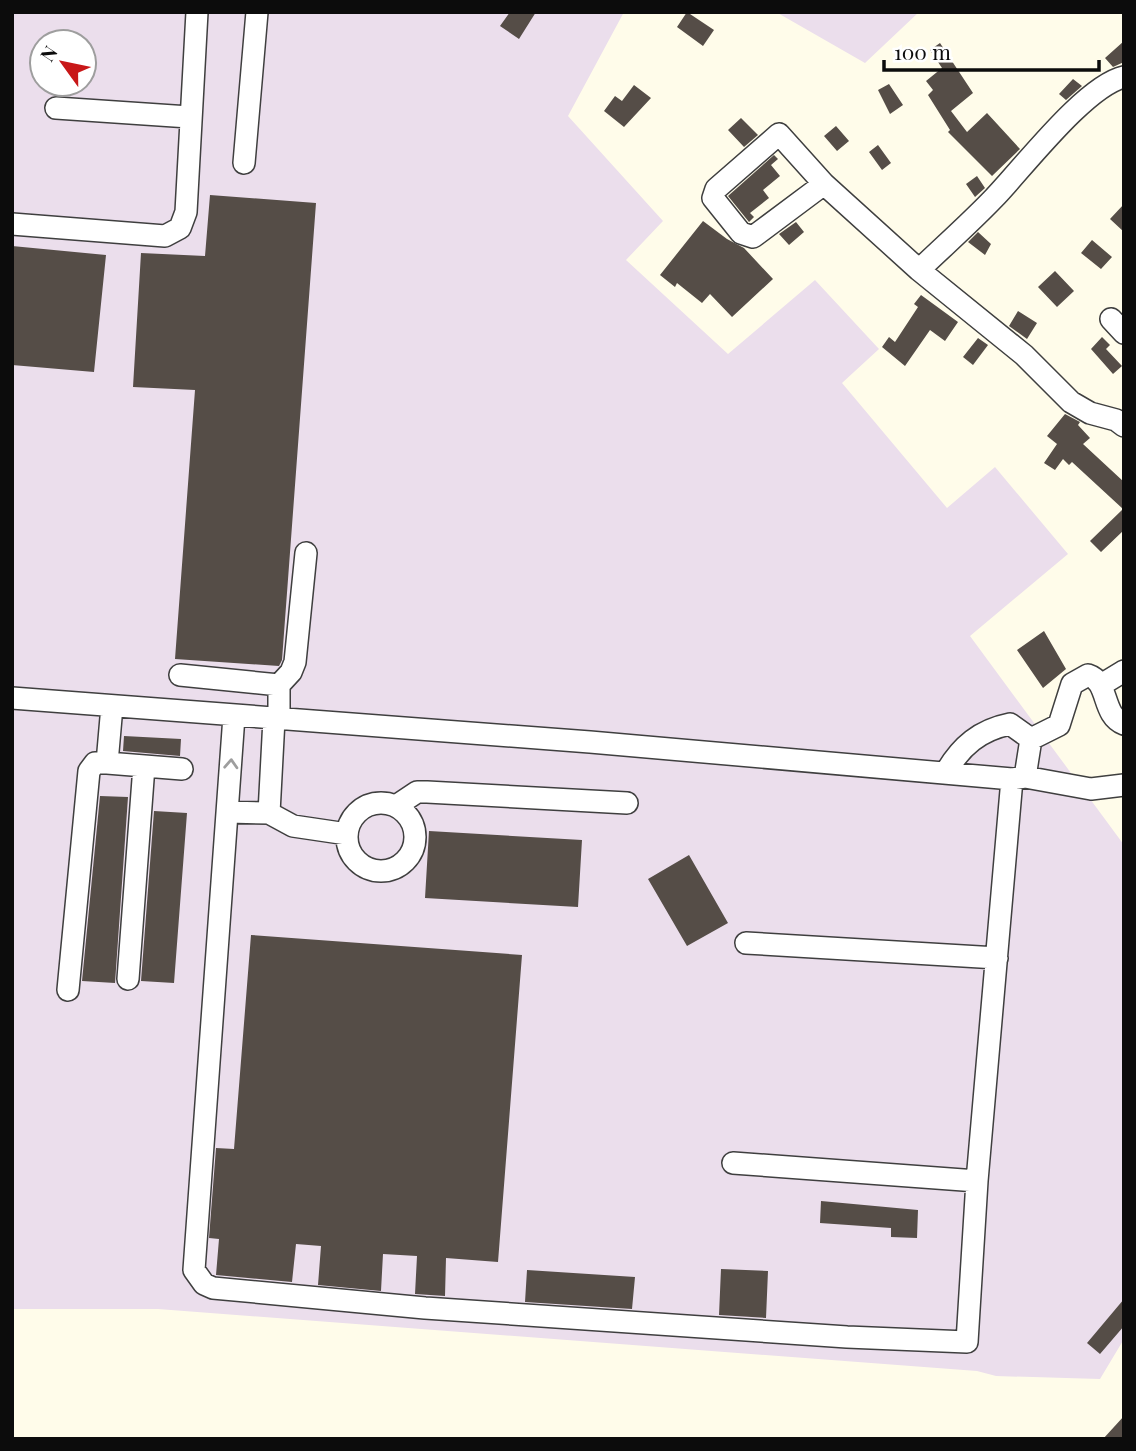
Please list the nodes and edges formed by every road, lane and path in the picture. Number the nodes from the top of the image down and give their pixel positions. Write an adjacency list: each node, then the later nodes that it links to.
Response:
1 (197, 12): 5 (street)
2 (257, 12): 6 (street)
3 (1124, 77): 9 (street)
4 (56, 108): 5 (street)
5 (189, 117): 8 (street)
6 (244, 163)
7 (824, 184): 7 (street); 9 (street)
8 (12, 224)
9 (919, 270): 10 (street)
10 (1122, 423)
11 (306, 553): 14 (street)
12 (1124, 671): 15 (street)
13 (180, 675): 14 (street)
14 (279, 685): 19 (street)
15 (1101, 685): 20 (street); 21 (street)
16 (12, 698): 17 (street)
17 (112, 706): 18 (street); 22 (street)
18 (234, 716): 19 (street); 30 (street, one-way to 18)
19 (277, 719): 25 (street); 31 (street)
20 (1124, 724)
21 (1031, 739): 25 (street); 26 (street)
22 (107, 763): 23 (street); 36 (street)
23 (144, 766): 24 (street); 35 (street)
24 (182, 769)
25 (946, 772): 26 (street)
26 (1018, 778): 27 (street); 34 (street)
27 (1124, 785)
28 (627, 803): 29 (street)
29 (396, 806): 32 (street); 32 (street)
30 (228, 812): 31 (street); 38 (street)
31 (269, 813): 32 (street)
32 (347, 834)
33 (746, 943): 34 (street)
34 (997, 958): 38 (street)
35 (128, 979)
36 (68, 990)
37 (733, 1163): 38 (street)
38 (976, 1181)

